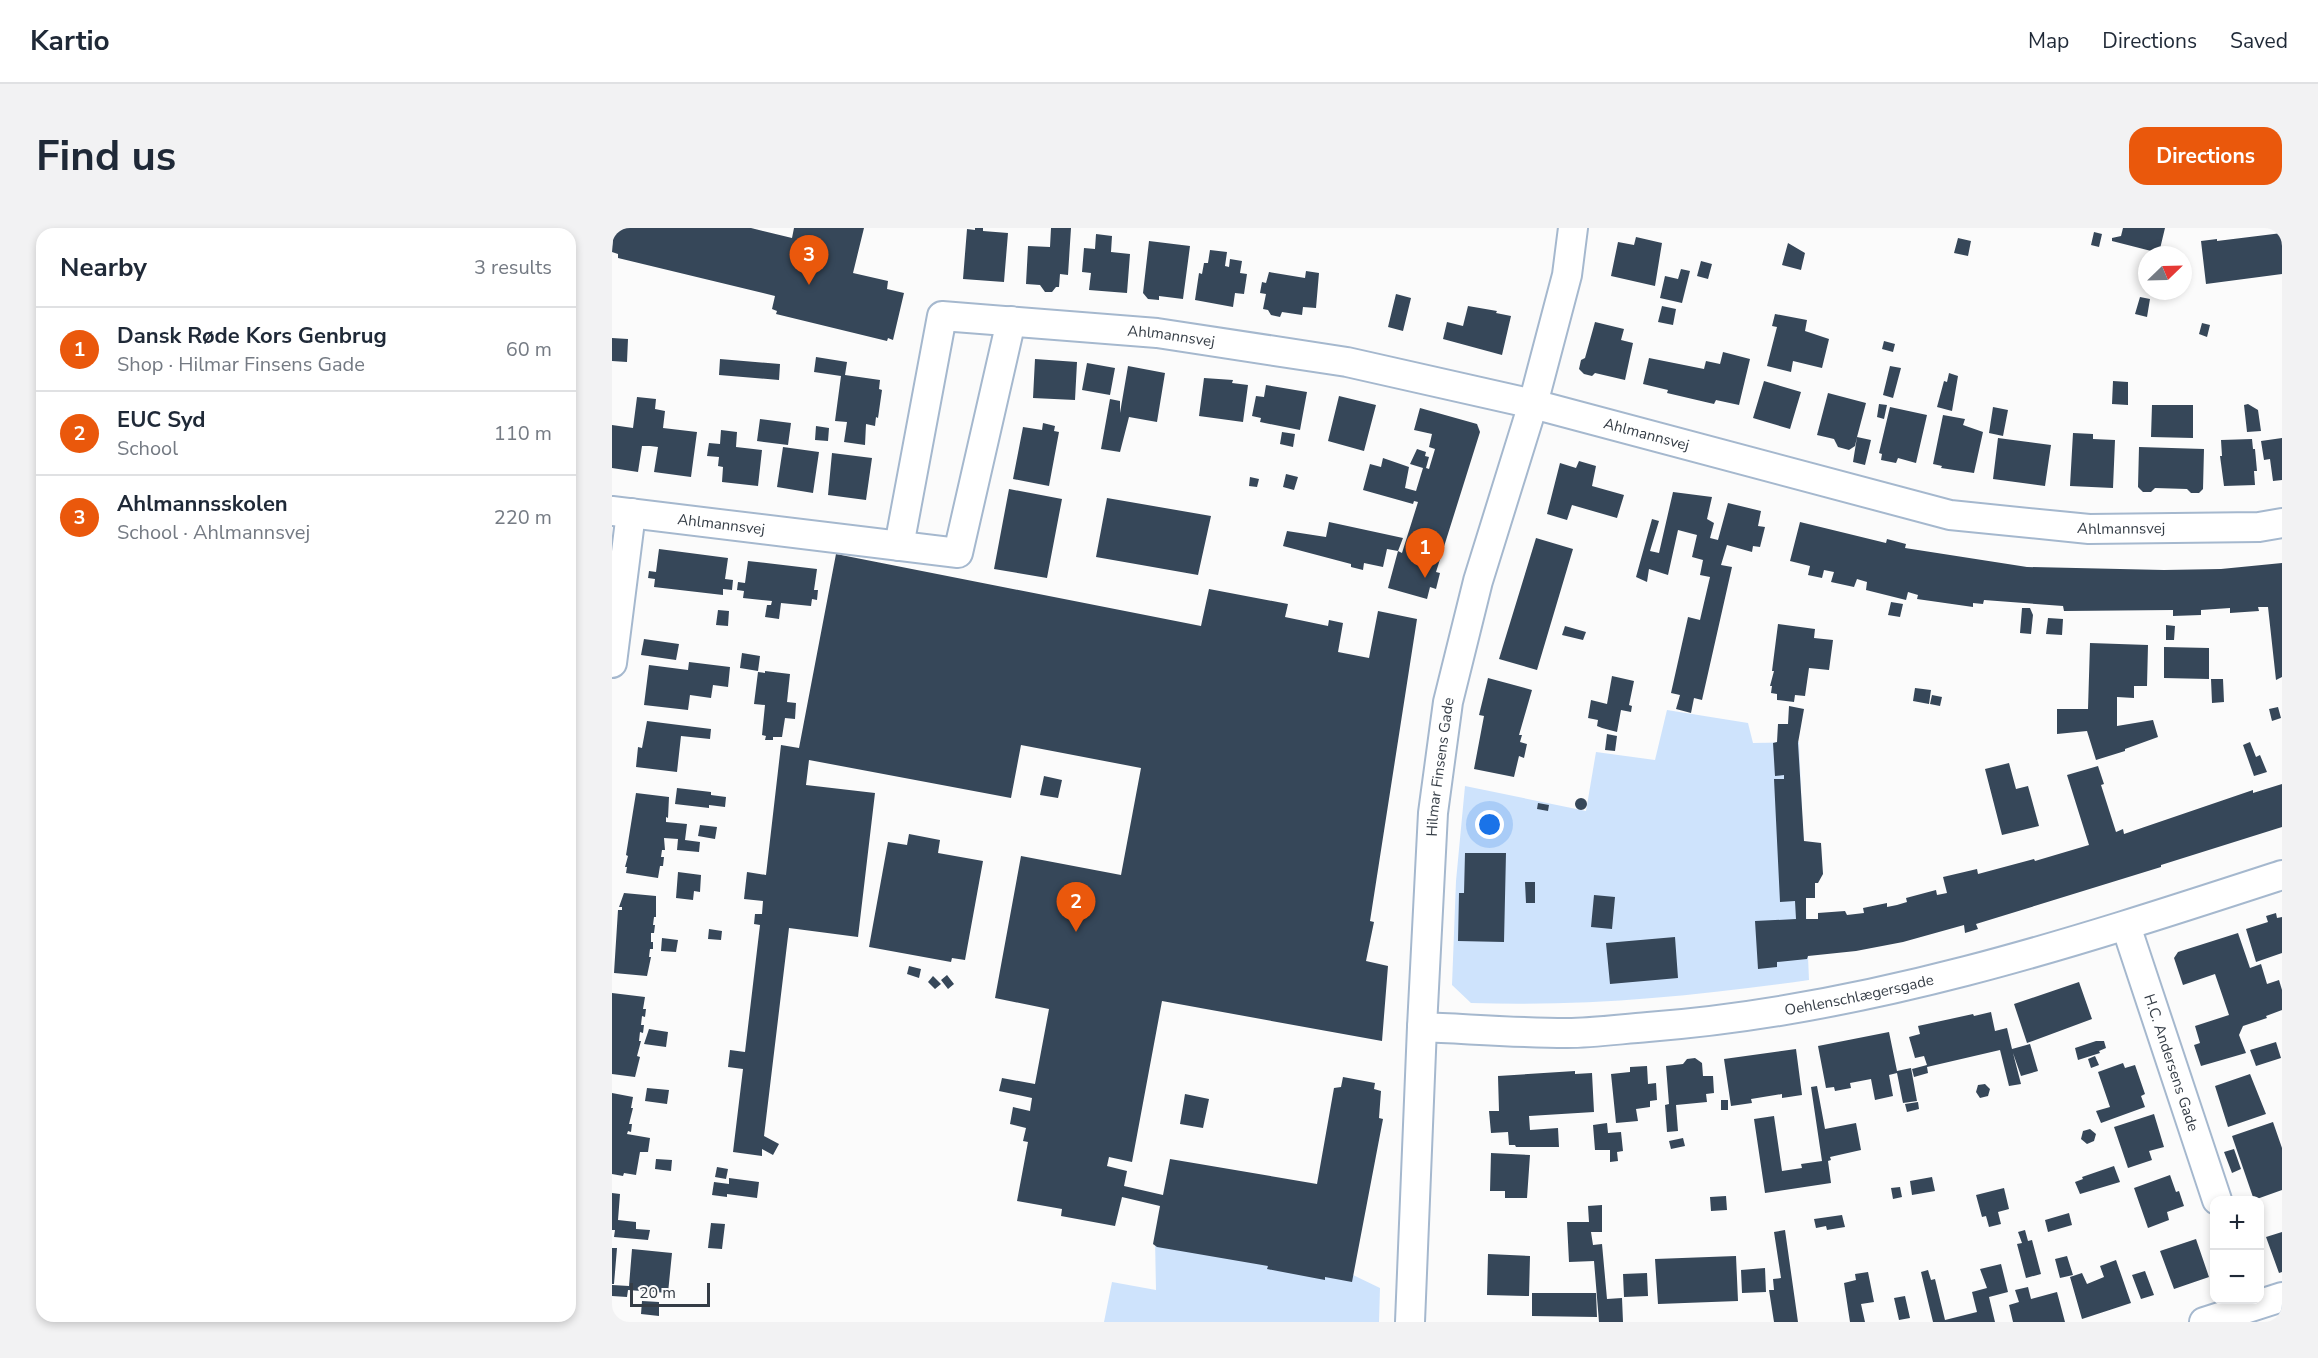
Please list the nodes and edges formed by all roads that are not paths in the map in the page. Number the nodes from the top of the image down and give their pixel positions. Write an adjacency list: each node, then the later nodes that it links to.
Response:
1 (1574, 228): 3 (street, Hilmar Finsens Gade)
2 (1011, 321): 3 (street, Ahlmannsvej); 6 (street, Ahlmannsvej); 6 (street, Ahlmannsvej)
3 (1533, 404): 5 (street, Ahlmannsvej); 10 (street, Hilmar Finsens Gade)
4 (622, 512): 6 (street, Ahlmannsvej); 7 (street)
5 (2282, 523)
6 (899, 546)
7 (612, 663)
8 (2282, 875): 9 (street, Oehlenschlægersgade)
9 (2126, 926): 10 (street, Oehlenschlægersgade); 11 (street, H.C. Andersens Gade)
10 (1422, 1027): 15 (street, Hilmar Finsens Gade)
11 (2216, 1196)
12 (2282, 1297): 13 (street)
13 (2264, 1301)
14 (2249, 1304): 16 (street)
15 (1410, 1322)
16 (2204, 1322)

